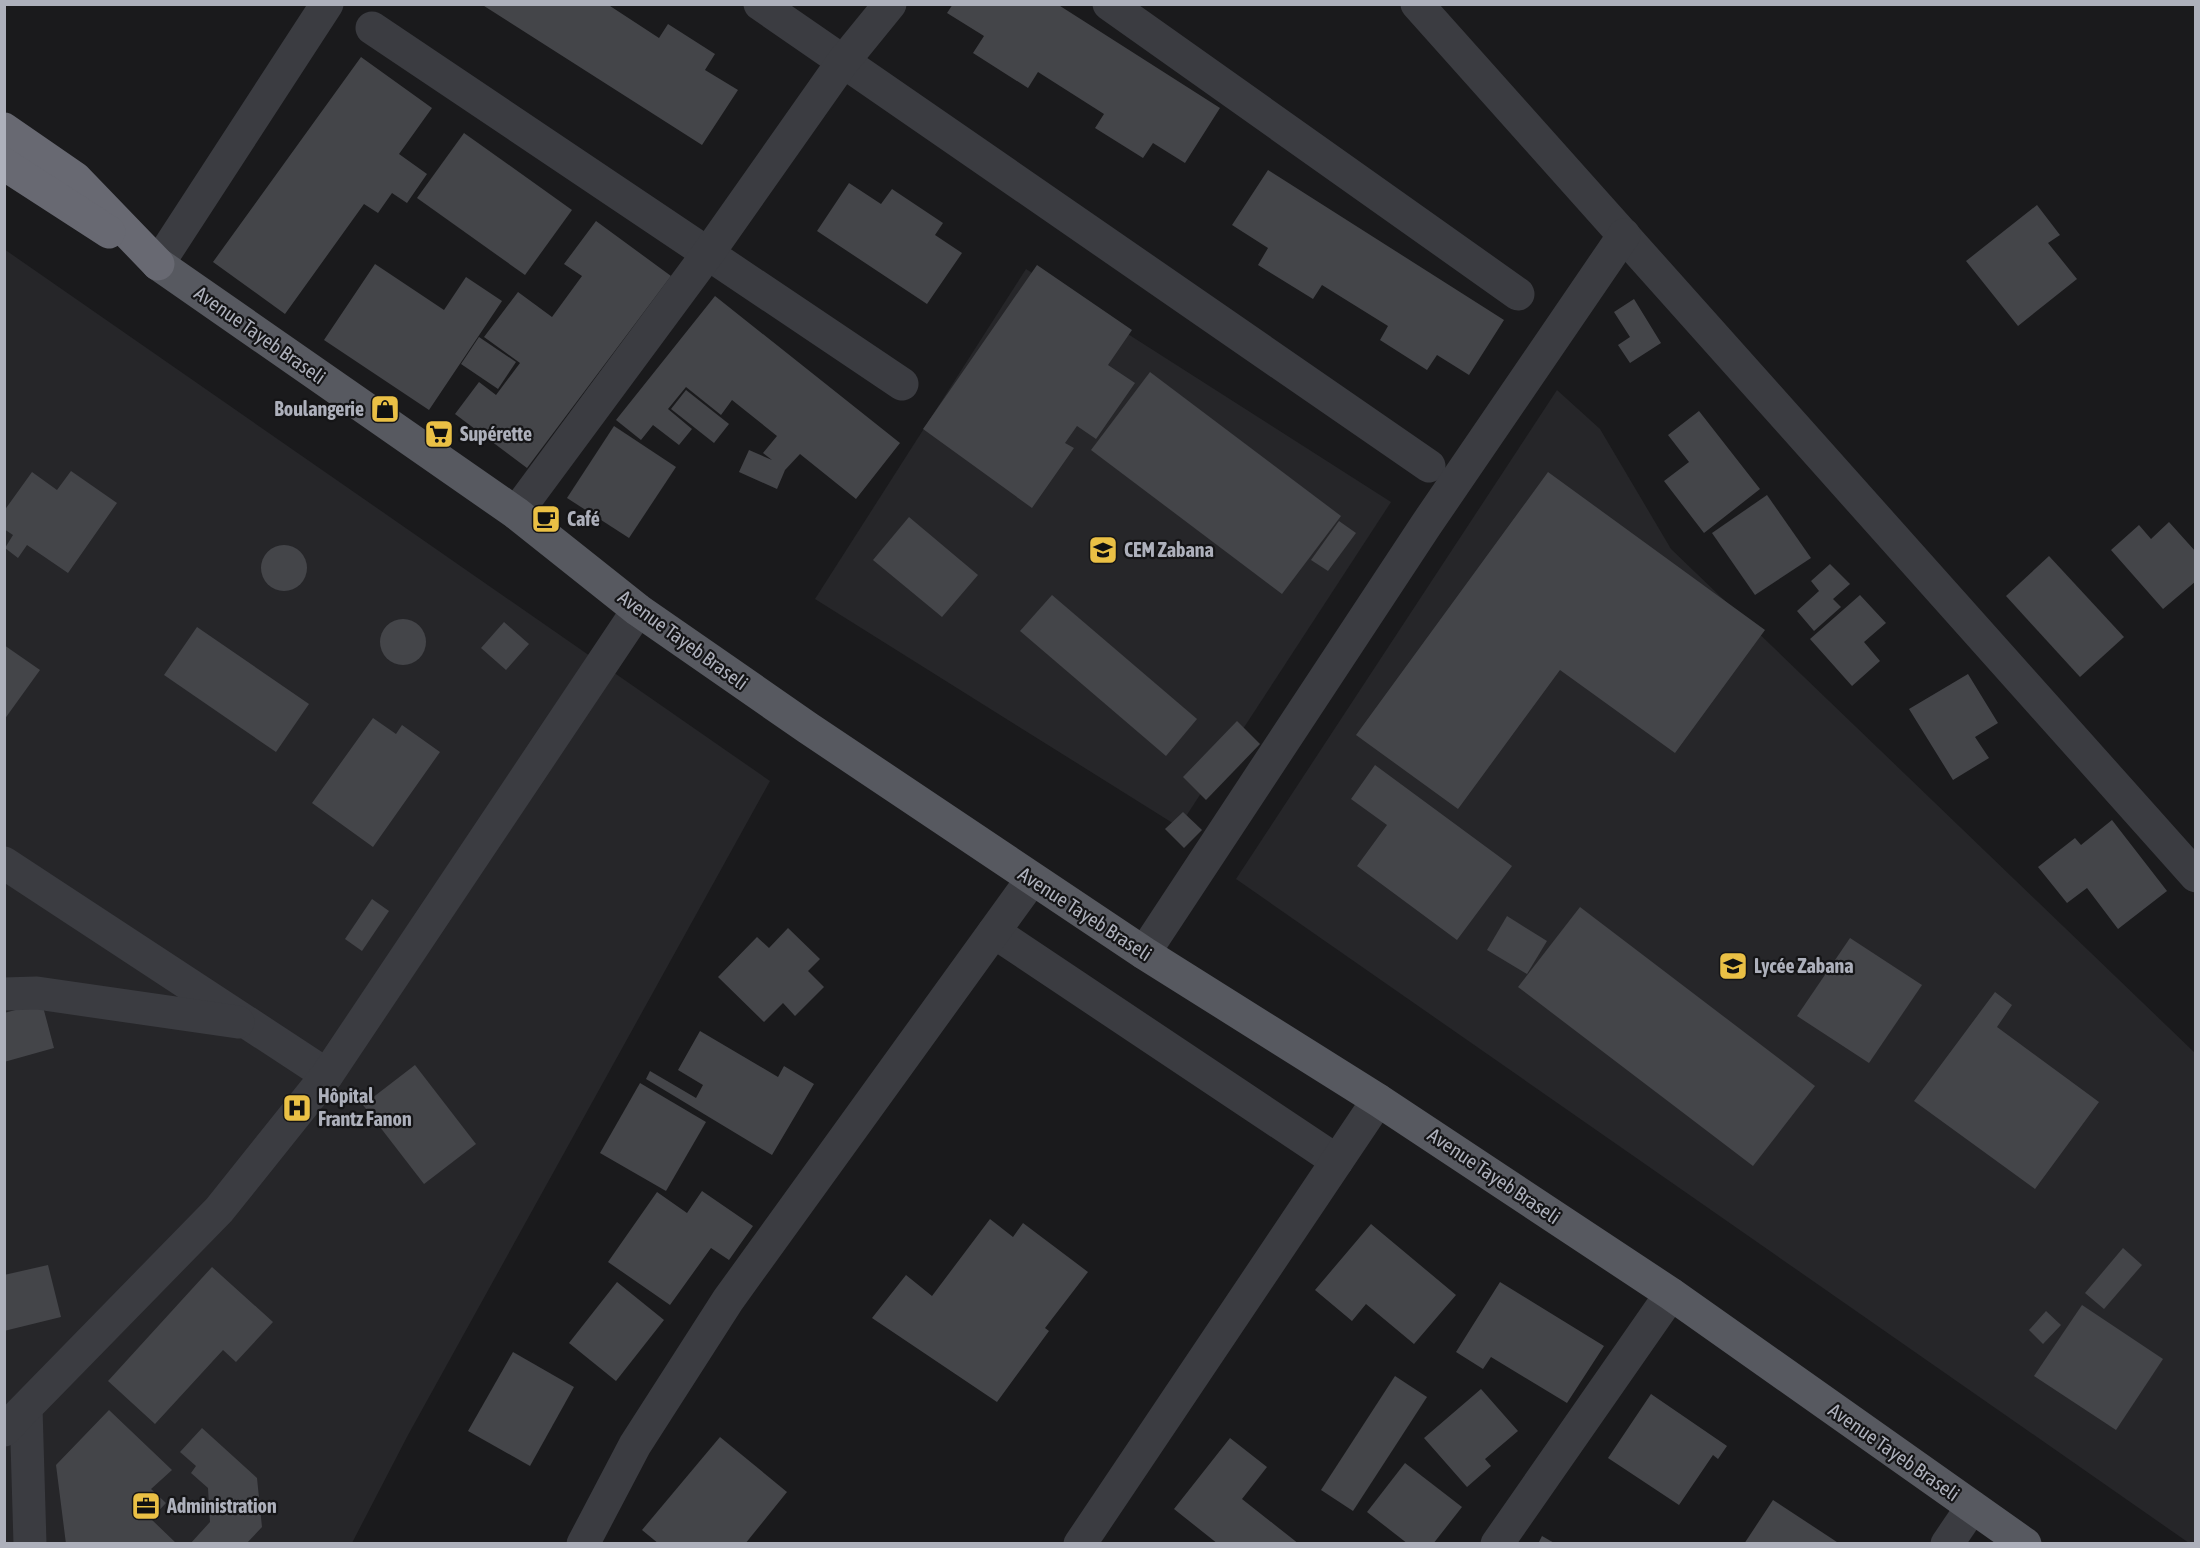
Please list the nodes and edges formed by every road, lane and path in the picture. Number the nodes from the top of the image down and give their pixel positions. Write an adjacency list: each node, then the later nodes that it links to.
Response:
1 (327, 4): 12 (street)
2 (760, 4): 7 (street)
3 (890, 4): 7 (street)
4 (1109, 4): 13 (street)
5 (1417, 4): 10 (street)
6 (372, 28): 11 (street)
7 (842, 63): 11 (street); 15 (street)
8 (4, 129): 12 (highway)
9 (4, 164): 12 (highway)
10 (1624, 234): 19 (street); 22 (street)
11 (709, 252): 14 (street); 16 (street)
12 (158, 264): 16 (main road, Avenue Tayeb Braseli)
13 (1518, 294)
14 (902, 384)
15 (1429, 466)
16 (516, 513): 17 (main road, Avenue Tayeb Braseli)
17 (638, 610): 20 (main road, Avenue Tayeb Braseli); 25 (street)
18 (4, 863): 24 (street)
19 (2196, 876)
20 (1032, 879): 21 (street); 22 (main road, Avenue Tayeb Braseli)
21 (994, 932): 27 (street); 31 (street)
22 (1144, 953): 26 (main road, Avenue Tayeb Braseli)
23 (4, 994): 24 (street)
24 (248, 1023): 25 (street)
25 (327, 1075): 29 (street)
26 (1378, 1100): 27 (street); 28 (main road, Avenue Tayeb Braseli)
27 (1337, 1161): 33 (street)
28 (1671, 1294): 30 (main road, Avenue Tayeb Braseli); 34 (street)
29 (15, 1419): 32 (street)
30 (1972, 1507): 35 (street); 36 (main road, Avenue Tayeb Braseli)
31 (593, 1540)
32 (30, 1544)
33 (1080, 1544)
34 (1497, 1544)
35 (1947, 1544)
36 (2025, 1544)

